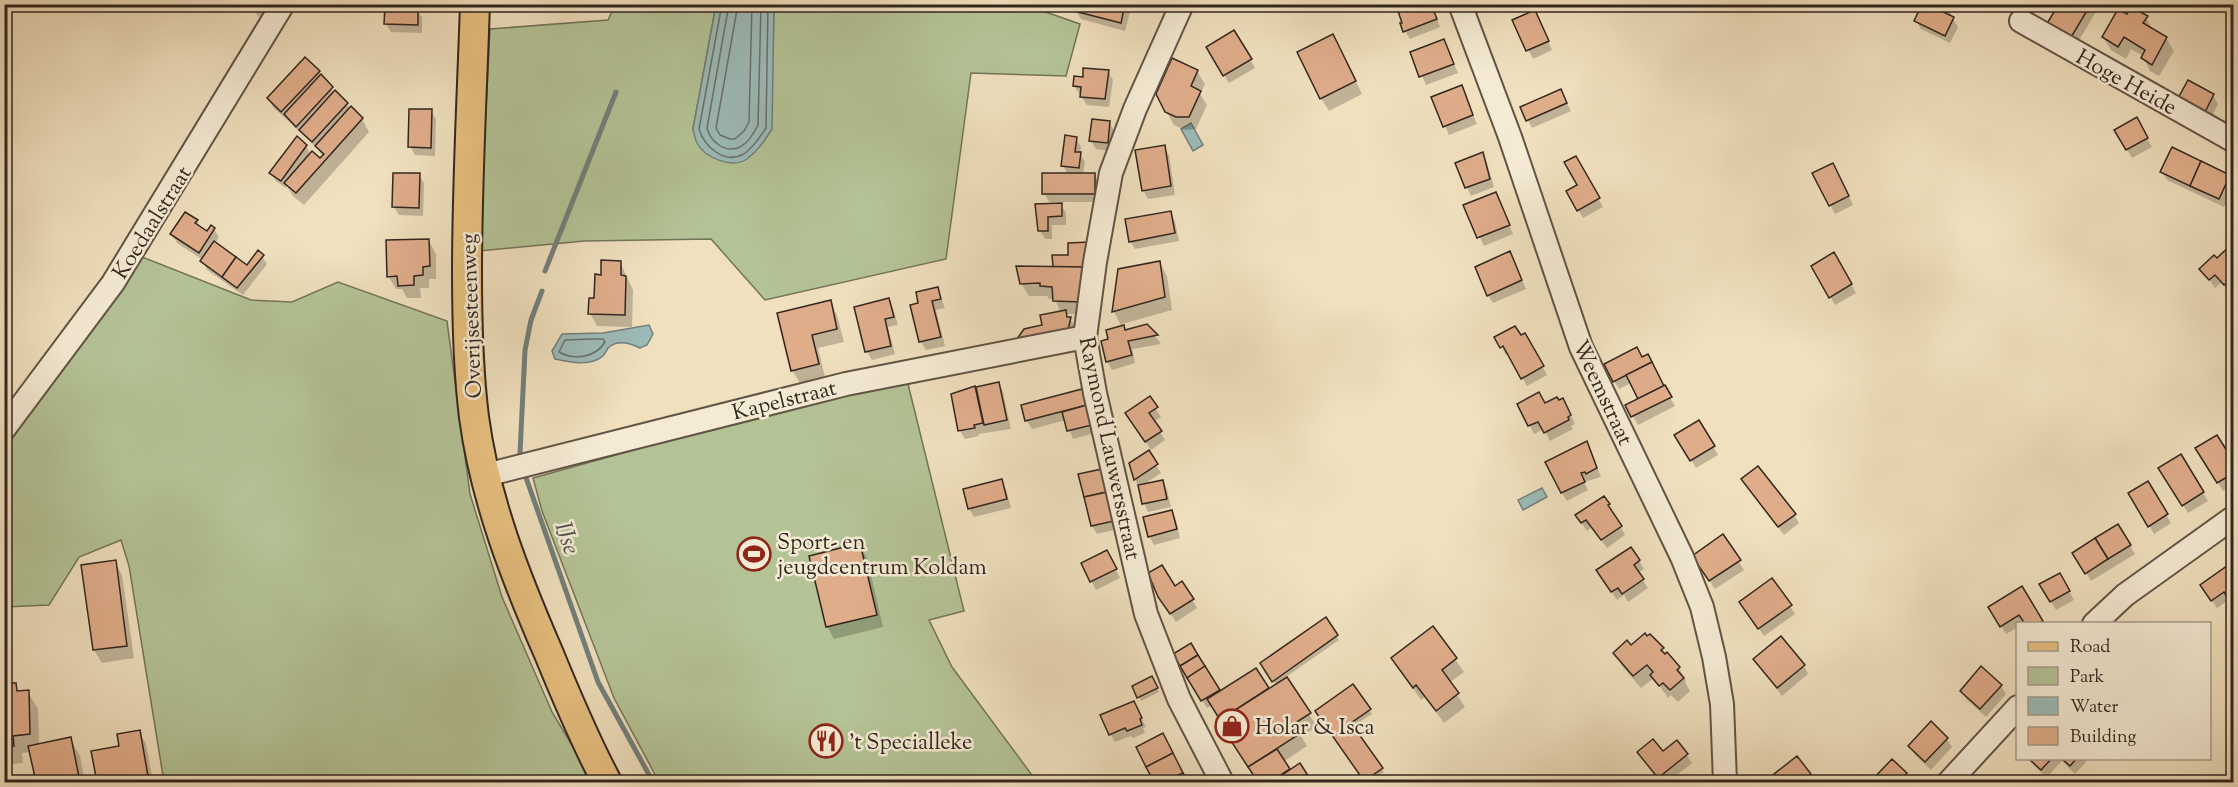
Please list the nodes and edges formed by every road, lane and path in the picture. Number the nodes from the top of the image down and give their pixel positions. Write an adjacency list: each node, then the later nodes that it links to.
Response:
1 (283, 4): 8 (street, Koedaalstraat)
2 (475, 4): 9 (main road, Overijsesteenweg)
3 (1182, 4): 7 (street, Raymond Lauwersstraat)
4 (1460, 4): 15 (street, Weemstraat)
5 (2021, 21): 6 (street, Hoge Heide)
6 (2234, 141)
7 (1084, 337): 9 (street, Kapelstraat); 14 (street, Raymond Lauwersstraat)
8 (4, 429)
9 (497, 472): 13 (main road, Overijsesteenweg)
10 (2234, 517): 11 (street)
11 (2096, 622)
12 (2016, 709): 16 (street)
13 (607, 783)
14 (1221, 783)
15 (1725, 783)
16 (1949, 783)

